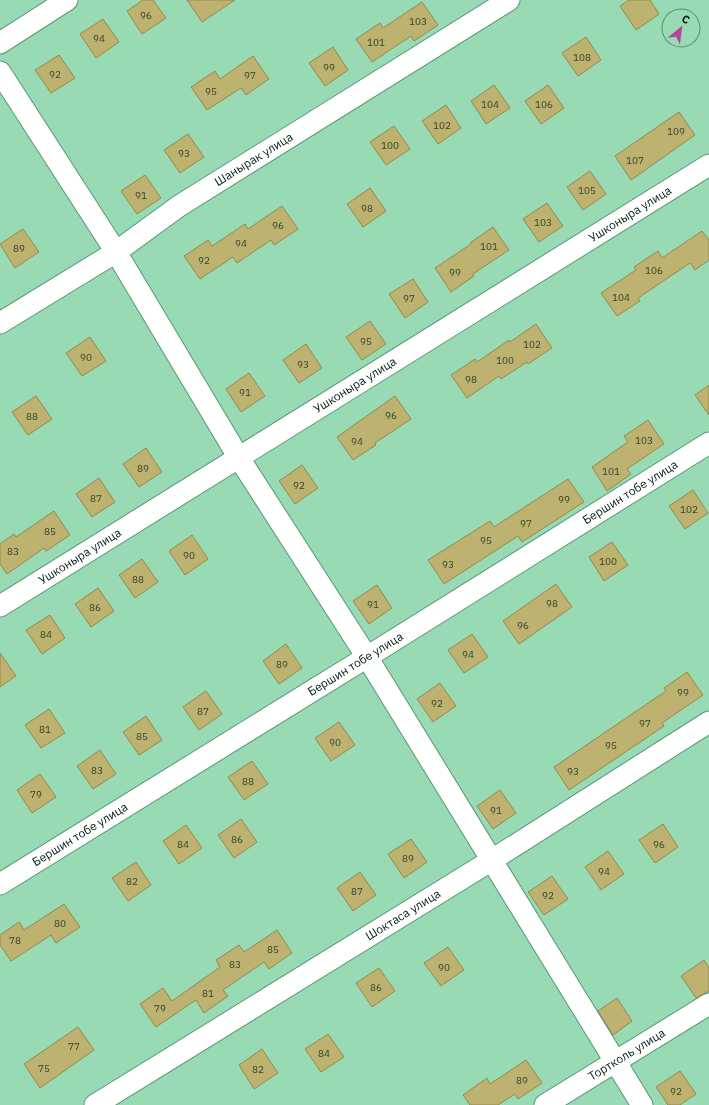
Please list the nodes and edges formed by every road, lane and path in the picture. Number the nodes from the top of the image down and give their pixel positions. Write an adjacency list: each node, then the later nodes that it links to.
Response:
1 (67, 0): 3 (street)
2 (509, 0): 6 (street, Шанырак улица)
3 (0, 43)
4 (0, 72): 6 (street)
5 (709, 165): 9 (street, Ушконыра улица)
6 (116, 252): 7 (street, Шанырак улица); 9 (street)
7 (0, 322)
8 (709, 443): 11 (street, Бершин тобе улица)
9 (238, 458): 10 (street, Ушконыра улица); 11 (street)
10 (0, 606)
11 (367, 657): 13 (street); 14 (street, Бершин тобе улица)
12 (709, 722): 13 (street, Шоктаса улица)
13 (492, 860): 16 (street); 17 (street, Шоктаса улица)
14 (0, 884)
15 (709, 1004): 16 (street, Тортколь улица)
16 (615, 1061): 18 (street, Тортколь улица); 19 (street)
17 (95, 1105)
18 (545, 1105)
19 (642, 1105)

